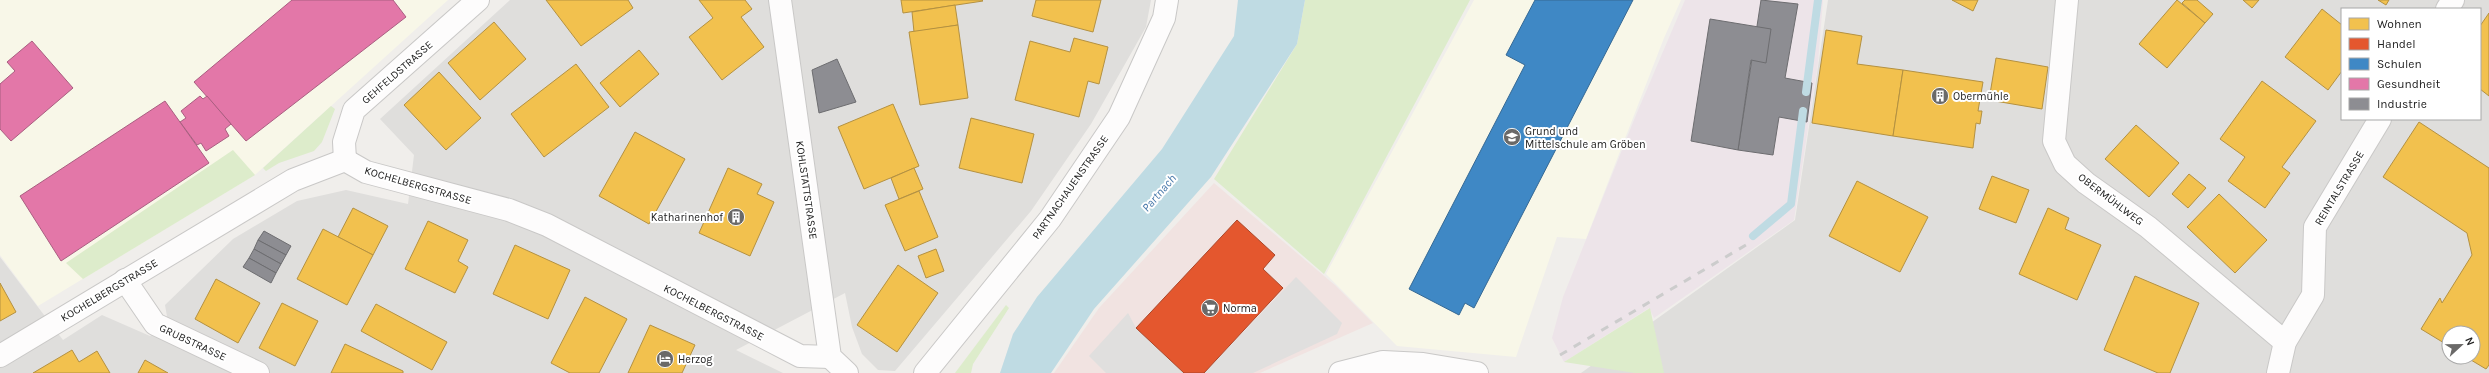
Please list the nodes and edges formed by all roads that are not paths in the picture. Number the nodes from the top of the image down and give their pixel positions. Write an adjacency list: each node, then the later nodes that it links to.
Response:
1 (478, 0): 6 (street, GEHFELDSTRASSE)
2 (780, 0): 10 (street, KOHLSTATTSTRASSE)
3 (1167, 0): 13 (street, PARTNACHAUENSTRASSE)
4 (2067, 0): 8 (street, OBERMÜHLWEG)
5 (2379, 120): 8 (street, REINTALSTRASSE)
6 (345, 160): 7 (street, KOCHELBERGSTRASSE); 10 (street, KOCHELBERGSTRASSE)
7 (125, 280): 9 (street, KOCHELBERGSTRASSE); 11 (street, GRUBSTRASSE)
8 (2285, 342): 16 (street, REINTALSTRASSE)
9 (0, 356)
10 (830, 357): 12 (street)
11 (255, 372)
12 (847, 373)
13 (924, 373)
14 (1340, 373): 15 (street)
15 (1477, 373)
16 (2278, 373)

